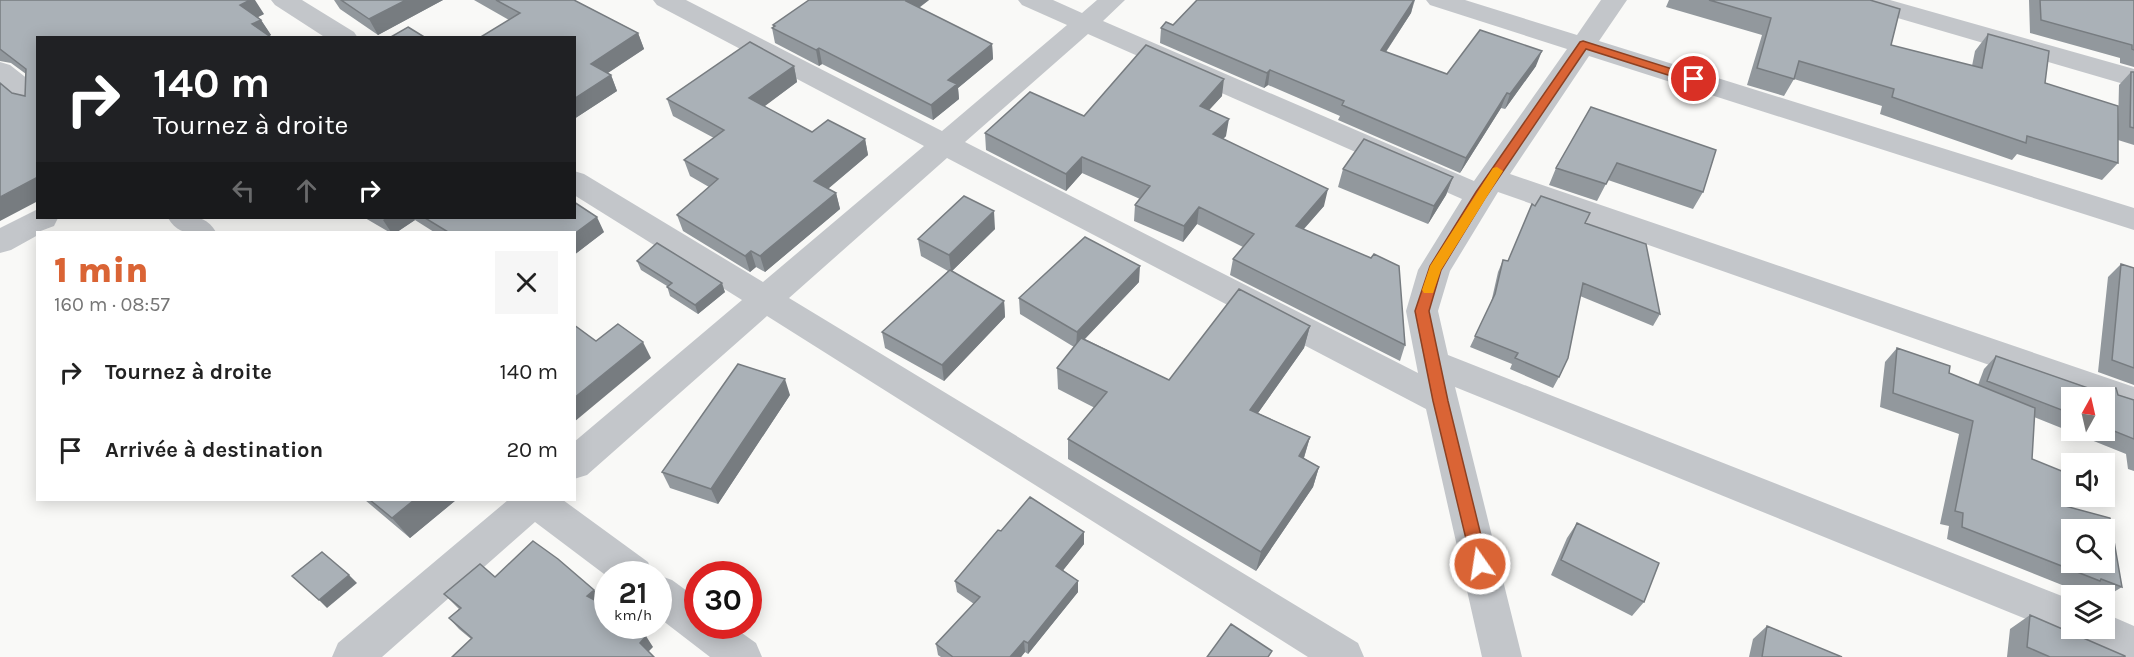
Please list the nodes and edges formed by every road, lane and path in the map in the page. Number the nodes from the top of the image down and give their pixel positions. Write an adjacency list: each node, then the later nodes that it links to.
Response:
1 (284, 0): 11 (street)
2 (666, 0): 16 (street)
3 (1031, 0): 10 (street)
4 (1112, 0): 10 (street)
5 (1439, 0): 9 (street)
6 (1468, 0): 9 (street)
7 (1614, 0): 12 (street)
8 (1863, 0): 14 (street)
9 (1509, 21): 12 (street)
10 (1085, 23): 16 (street); 18 (street)
11 (342, 36)
12 (1583, 44): 18 (street); 21 (street)
13 (0, 71): 15 (street)
14 (2134, 78)
15 (36, 99)
16 (943, 146): 24 (street); 26 (street)
17 (576, 182): 24 (street)
18 (1486, 187): 25 (street); 27 (street)
19 (41, 219): 23 (street)
20 (184, 219): 22 (street)
21 (2134, 219)
22 (200, 231)
23 (0, 242)
24 (766, 300): 28 (street); 40 (street)
25 (1432, 363): 26 (street); 34 (street)
26 (1441, 401): 41 (street)
27 (2134, 401)
28 (576, 462)
29 (534, 501): 38 (street)
30 (536, 501): 31 (street)
31 (617, 561)
32 (672, 604): 33 (street)
33 (684, 613)
34 (2061, 615)
35 (2115, 637): 37 (street)
36 (719, 639): 39 (street)
37 (2134, 645)
38 (352, 657)
39 (742, 657)
40 (1344, 657)
41 (1502, 657)

